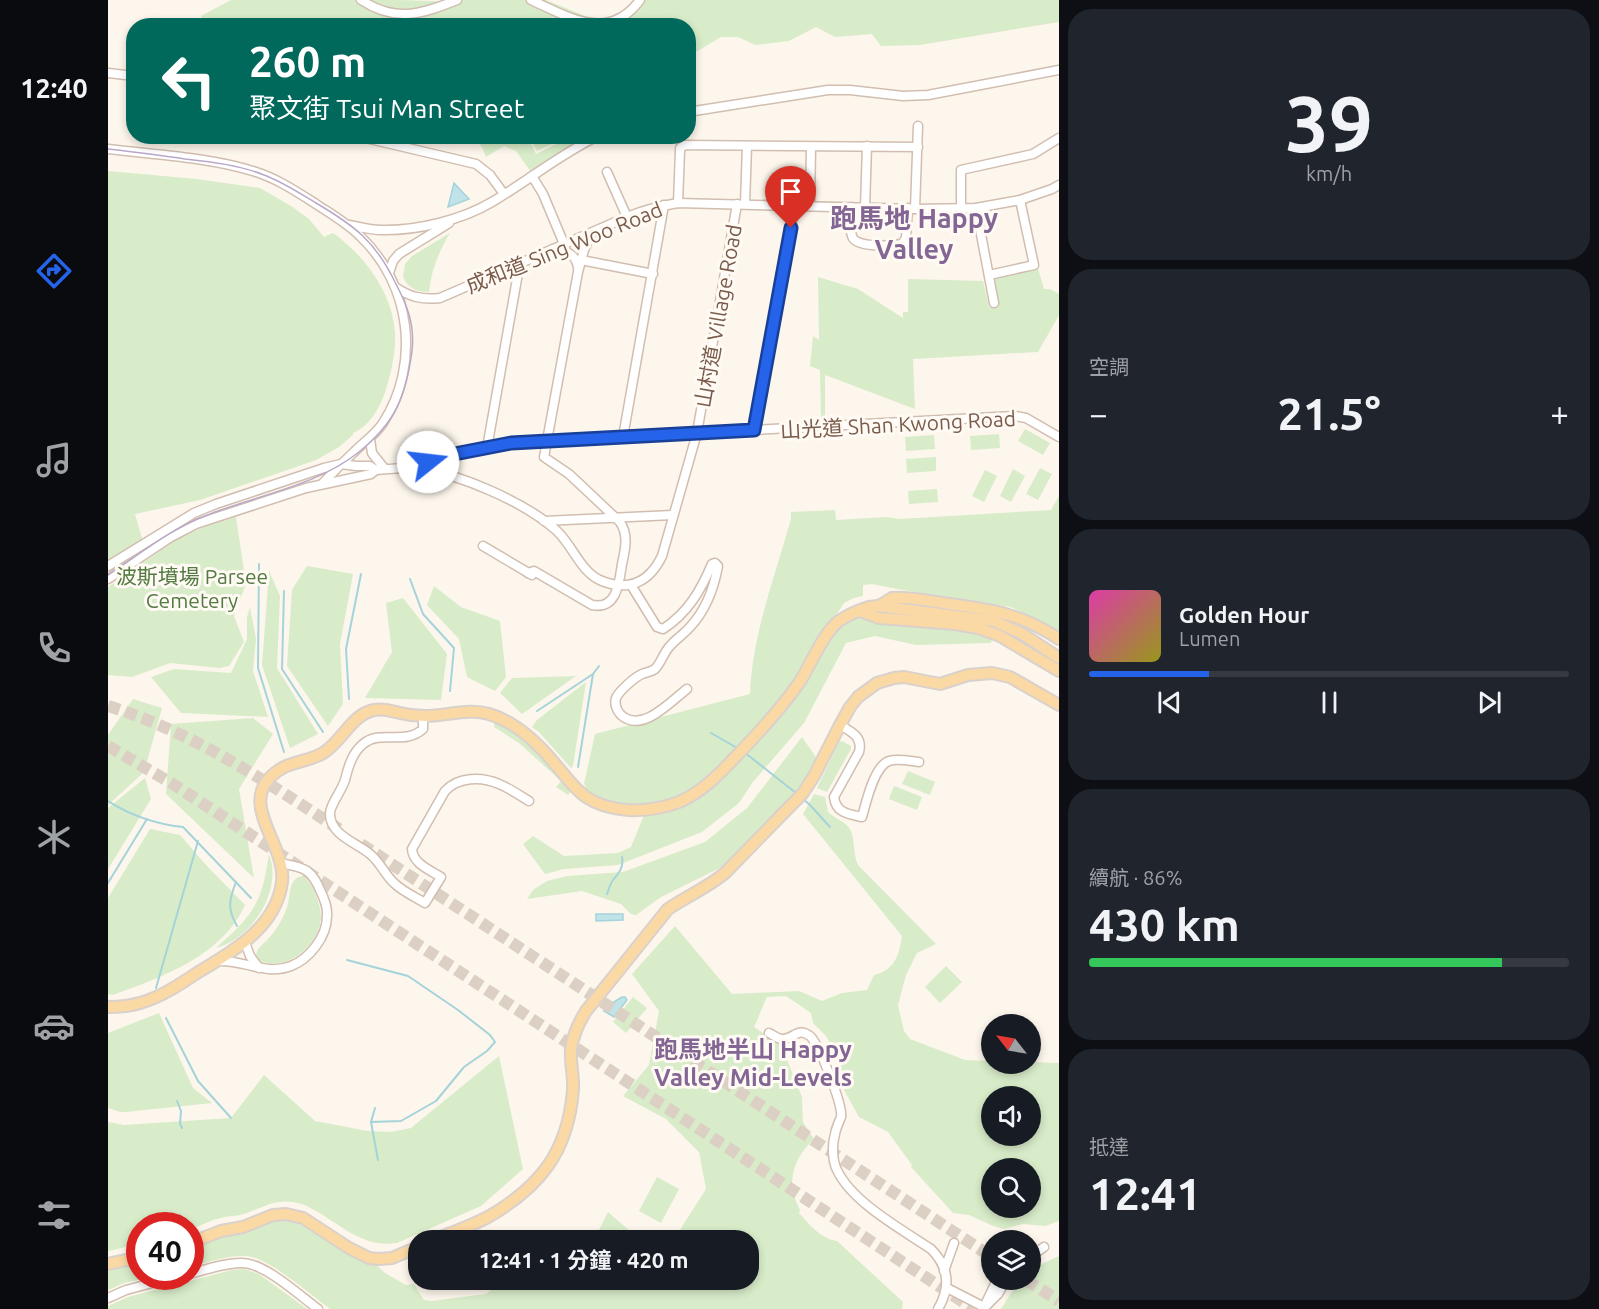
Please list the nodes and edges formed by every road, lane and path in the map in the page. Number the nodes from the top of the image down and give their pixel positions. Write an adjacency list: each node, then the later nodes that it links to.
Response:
1 (362, 0): 2 (street)
2 (457, 0)
3 (531, 0): 5 (street)
4 (640, 0): 6 (street)
5 (571, 18)
6 (620, 18)
7 (1059, 70): 10 (street)
8 (108, 73): 9 (street)
9 (126, 75)
10 (696, 111)
11 (918, 126): 18 (street)
12 (1059, 138): 34 (street)
13 (391, 144): 23 (street)
14 (583, 144): 21 (street)
15 (747, 146): 17 (street); 25 (street); 26 (street, 山村道 Village Road)
16 (867, 146): 17 (street); 18 (street); 31 (street)
17 (811, 147): 29 (street)
18 (918, 147): 33 (street)
19 (108, 149): 37 (street)
20 (606, 172): 36 (street)
21 (532, 176): 23 (street); 39 (street)
22 (1059, 185): 24 (street, 成和道 Sing Woo Road)
23 (504, 194): 35 (street)
24 (1020, 200): 32 (street, 成和道 Sing Woo Road); 46 (street)
25 (678, 203): 26 (street, 成和道 Sing Woo Road); 27 (street, 成和道 Sing Woo Road)
26 (741, 204): 28 (street, 成和道 Sing Woo Road); 50 (street, 山村道 Village Road)
27 (664, 205): 36 (street, 成和道 Sing Woo Road); 45 (street)
28 (794, 206): 29 (street, 成和道 Sing Woo Road); 49 (street)
29 (810, 206): 30 (street, 成和道 Sing Woo Road)
30 (851, 207): 31 (street, 成和道 Sing Woo Road); 33 (street)
31 (865, 207): 33 (street, 成和道 Sing Woo Road)
32 (976, 208): 34 (street, 成和道 Sing Woo Road); 46 (street)
33 (911, 209): 34 (street, 成和道 Sing Woo Road)
34 (962, 209)
35 (465, 214): 37 (street); 44 (street)
36 (627, 217): 38 (street, 成和道 Sing Woo Road)
37 (347, 225): 44 (street)
38 (592, 233): 39 (street, 成和道 Sing Woo Road); 41 (street)
39 (564, 244): 40 (street, 成和道 Sing Woo Road)
40 (552, 249): 42 (street, 成和道 Sing Woo Road); 43 (street)
41 (581, 260): 43 (street); 45 (street)
42 (520, 262): 47 (street, 成和道 Sing Woo Road); 55 (street)
43 (578, 272): 54 (street)
44 (389, 273): 47 (street)
45 (653, 274): 51 (street)
46 (989, 274): 48 (street)
47 (395, 287): 53 (street)
48 (994, 303)
49 (754, 430): 50 (street, 山光道 Shan Kwong Road); 52 (street, 山光道 Shan Kwong Road)
50 (697, 433): 51 (street, 山光道 Shan Kwong Road); 62 (street, 山村道 Village Road)
51 (623, 437): 54 (street, 山光道 Shan Kwong Road)
52 (1059, 437)
53 (370, 439): 57 (street); 59 (street)
54 (546, 441): 55 (street, 山光道 Shan Kwong Road); 63 (street)
55 (487, 448): 56 (street, 山光道 Shan Kwong Road)
56 (439, 457): 58 (street, 山光道 Shan Kwong Road); 60 (street)
57 (341, 464): 59 (street, 山光道 Shan Kwong Road); 61 (street); 66 (street)
58 (416, 467): 59 (street, 山光道 Shan Kwong Road); 60 (street)
59 (380, 469): 61 (street)
60 (444, 473): 64 (street)
61 (322, 484): 68 (street)
62 (673, 515): 63 (street); 70 (street, 山村道 Village Road)
63 (614, 517): 64 (street); 69 (street)
64 (544, 520): 69 (street)
65 (483, 546): 67 (street)
66 (108, 566)
67 (528, 573): 69 (street); 71 (street)
68 (108, 579)
69 (618, 585): 70 (street)
70 (631, 585): 76 (street)
71 (573, 600)
72 (870, 608): 73 (main road); 74 (main road); 75 (main road); 78 (main road)
73 (1059, 639)
74 (1059, 658)
75 (1059, 671)
76 (687, 689)
77 (1059, 705): 79 (main road)
78 (423, 717): 81 (street); 82 (main road)
79 (840, 725): 80 (street); 88 (main road)
80 (919, 762)
81 (528, 801)
82 (280, 863): 83 (main road); 85 (street)
83 (245, 942): 84 (main road); 85 (street)
84 (217, 961): 85 (street); 86 (main road)
85 (259, 969)
86 (108, 1007)
87 (769, 1033): 97 (street)
88 (456, 1230)
89 (204, 1237): 93 (main road)
90 (954, 1243): 97 (street)
91 (1044, 1246): 92 (street)
92 (1041, 1248)
93 (408, 1251)
94 (126, 1260): 95 (main road)
95 (108, 1264)
96 (204, 1270): 104 (street)
97 (944, 1271): 98 (street)
98 (947, 1288): 103 (street); 105 (street)
99 (126, 1290): 102 (street)
100 (992, 1290): 103 (street)
101 (1000, 1290): 103 (street)
102 (108, 1298)
103 (983, 1308)
104 (318, 1309)
105 (938, 1309)

